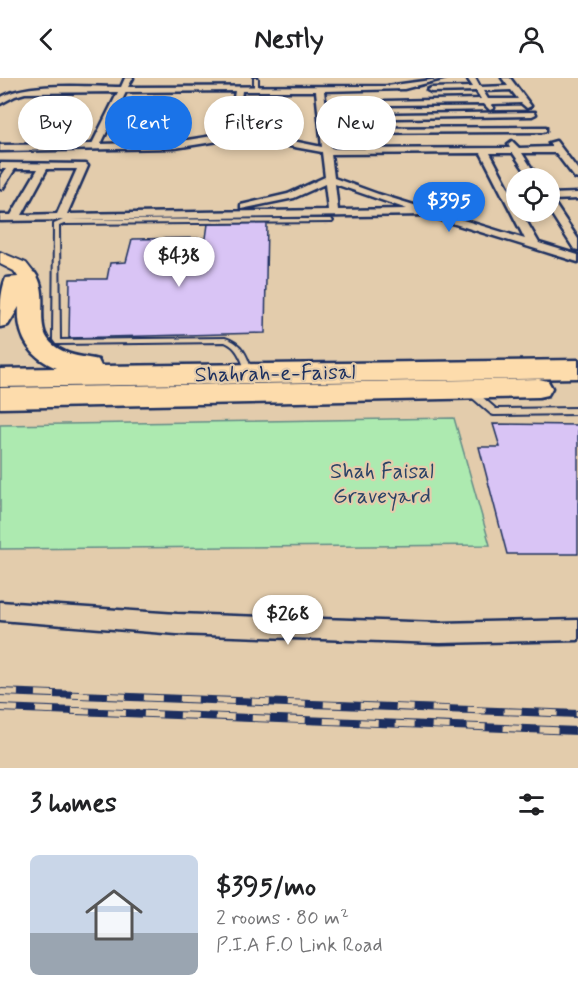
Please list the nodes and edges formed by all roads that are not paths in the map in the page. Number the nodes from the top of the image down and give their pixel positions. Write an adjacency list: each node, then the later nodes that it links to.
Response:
1 (74, 78): 18 (street)
2 (129, 78): 19 (street)
3 (208, 78): 13 (street)
4 (256, 78): 15 (lane)
5 (356, 78): 10 (street)
6 (442, 78): 9 (street)
7 (471, 78): 17 (street)
8 (506, 78): 12 (street)
9 (429, 86): 11 (street); 17 (street); 26 (street)
10 (359, 88): 11 (street); 16 (street)
11 (380, 88): 22 (street)
12 (514, 88): 17 (street); 24 (street)
13 (206, 89): 14 (street); 19 (street)
14 (239, 89): 15 (street); 20 (street)
15 (256, 89): 16 (street)
16 (320, 89): 21 (street)
17 (478, 89): 23 (street)
18 (67, 90): 19 (street); 25 (street)
19 (124, 90): 39 (street)
20 (238, 96)
21 (321, 96)
22 (383, 96)
23 (485, 101): 24 (street); 26 (street); 29 (street)
24 (523, 101): 28 (street)
25 (0, 102)
26 (437, 102): 27 (street); 32 (street)
27 (396, 103)
28 (532, 114): 29 (street); 33 (street)
29 (494, 115): 32 (street); 36 (street)
30 (396, 116): 31 (street)
31 (417, 116): 32 (street); 34 (street)
32 (444, 116): 35 (street)
33 (543, 129): 36 (street); 44 (street)
34 (422, 130): 35 (street); 37 (street); 46 (street)
35 (451, 130): 36 (street); 47 (street)
36 (503, 130): 49 (street)
37 (396, 131)
38 (396, 138): 45 (street)
39 (95, 147): 40 (street); 41 (street)
40 (316, 147)
41 (0, 148)
42 (326, 150): 55 (street)
43 (332, 150): 45 (street)
44 (559, 150): 49 (street); 54 (street)
45 (400, 151): 46 (street)
46 (430, 151): 47 (street)
47 (461, 151): 48 (street)
48 (484, 151): 49 (street); 57 (street)
49 (516, 151): 53 (street)
50 (13, 165): 51 (street); 52 (street); 56 (street)
51 (45, 165): 62 (street); 63 (street)
52 (0, 166)
53 (527, 168)
54 (578, 176)
55 (329, 179): 60 (street); 61 (street); 64 (street)
56 (0, 186)
57 (506, 187)
58 (578, 196): 59 (street)
59 (560, 197)
60 (429, 212): 64 (street); 68 (street)
61 (213, 213): 63 (street); 64 (street)
62 (15, 217): 63 (street); 65 (street)
63 (61, 217)
64 (332, 217): 75 (lane)
65 (0, 218)
66 (560, 219): 69 (street)
67 (523, 222): 68 (street)
68 (534, 245): 71 (street)
69 (578, 248)
70 (0, 257): 72 (main road)
71 (578, 259)
72 (14, 276): 73 (highway); 76 (highway)
73 (0, 320)
74 (578, 369): 75 (highway, Shahrah-e-Faisal)
75 (250, 373): 76 (highway, Shahrah-e-Faisal)
76 (156, 374): 77 (highway, Shahrah-e-Faisal)
77 (0, 378)
78 (578, 387): 79 (highway)
79 (468, 389): 80 (highway); 82 (lane)
80 (439, 390): 81 (highway, Shahrah-e-Faisal); 83 (highway)
81 (0, 398)
82 (578, 411)
83 (0, 413)
84 (0, 611): 85 (street)
85 (578, 630)

